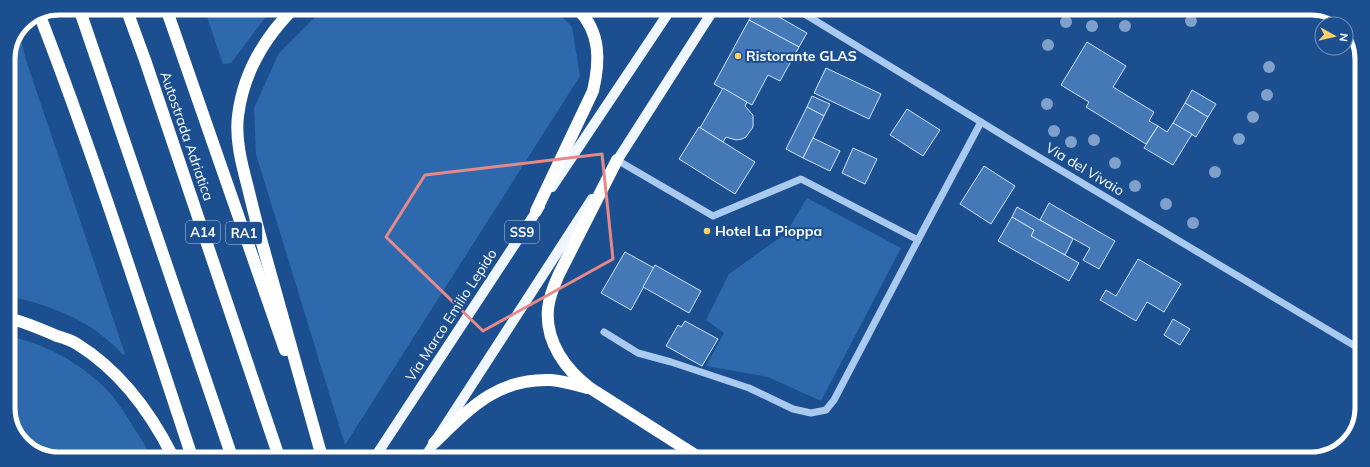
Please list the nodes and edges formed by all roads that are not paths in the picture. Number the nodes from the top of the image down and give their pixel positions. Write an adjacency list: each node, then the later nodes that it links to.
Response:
1 (81, 15): 21 (highway)
2 (129, 15): 22 (highway, Autostrada Adriatica / A14)
3 (168, 15): 23 (highway, RA1)
4 (287, 15): 24 (highway)
5 (584, 15): 12 (highway)
6 (667, 15): 12 (main road, Via Marco Emilio Lepido / SS9)
7 (710, 15): 11 (main road, SS9)
8 (806, 15): 10 (street, Via del Vivaio)
9 (41, 19): 20 (highway)
10 (982, 122): 13 (street); 16 (street, Via del Vivaio)
11 (617, 160): 13 (street); 17 (highway); 18 (main road, SS9)
12 (536, 211): 25 (main road, Via Marco Emilio Lepido / SS9)
13 (918, 240): 15 (street)
14 (15, 320): 19 (highway)
15 (604, 332)
16 (1355, 346)
17 (590, 388): 18 (highway); 27 (highway)
18 (434, 443): 26 (main road, SS9)
19 (170, 452)
20 (190, 452)
21 (230, 452)
22 (277, 452)
23 (320, 452)
24 (321, 452)
25 (378, 452)
26 (428, 452)
27 (691, 452)

